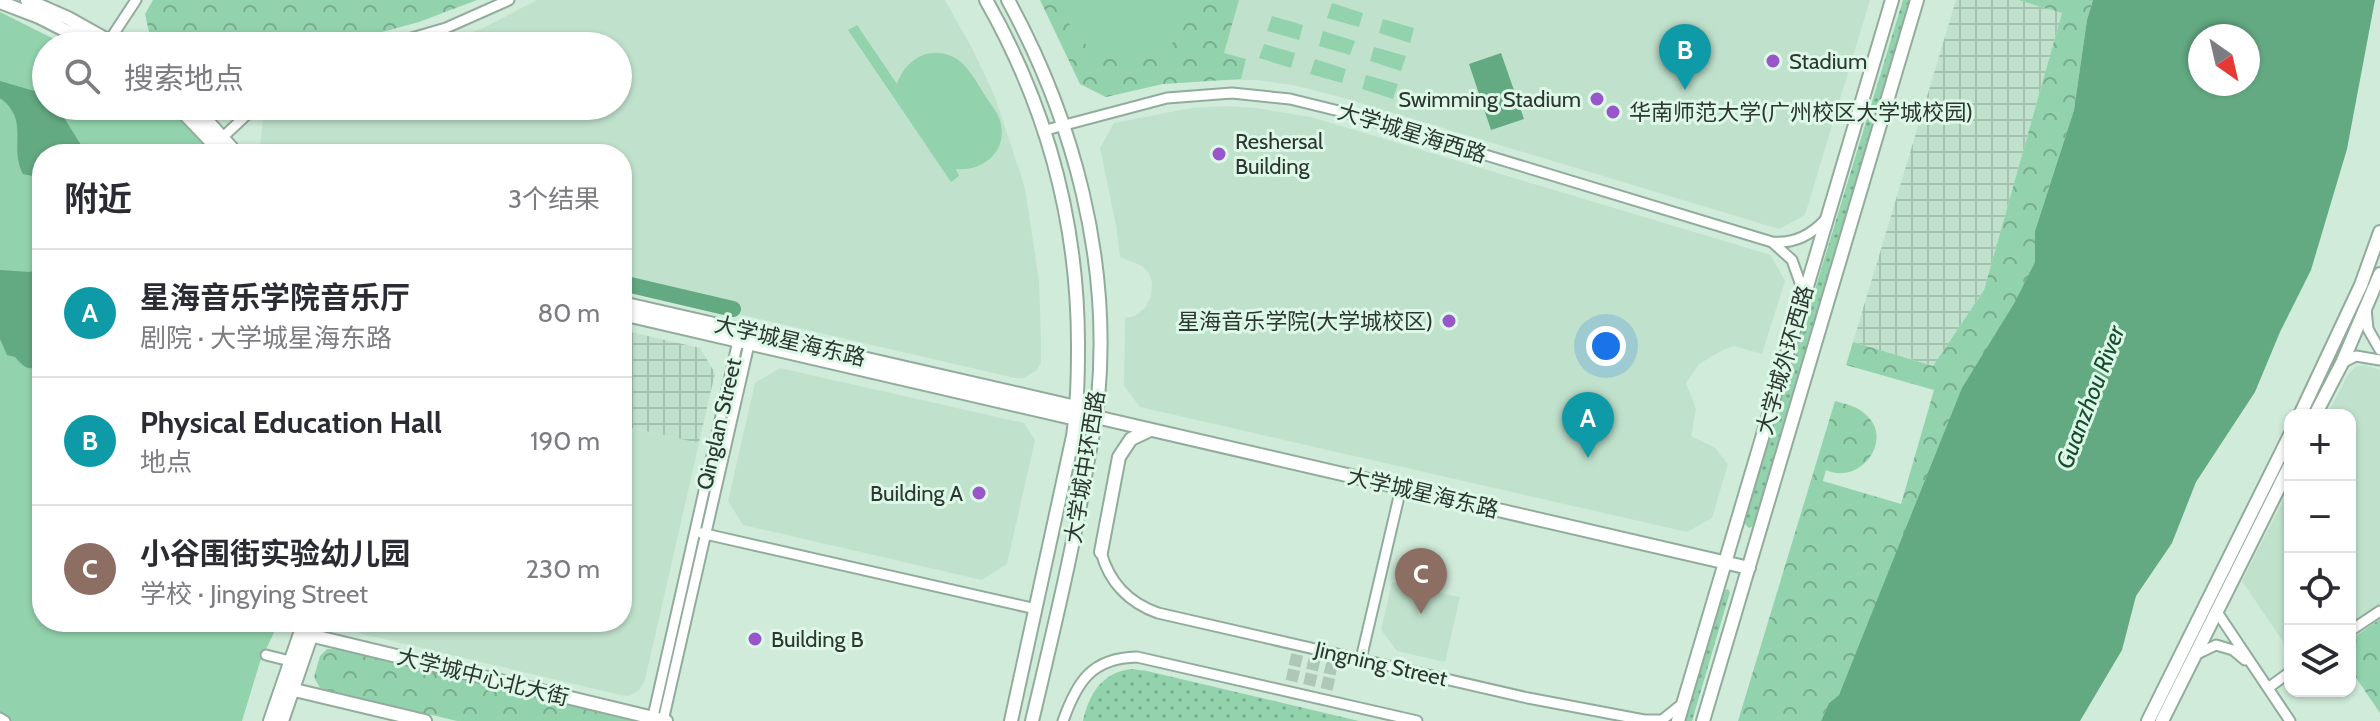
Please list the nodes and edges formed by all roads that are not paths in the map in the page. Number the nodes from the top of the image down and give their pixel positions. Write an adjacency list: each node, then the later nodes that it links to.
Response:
1 (27, 0): 10 (main road)
2 (136, 0): 11 (street)
3 (509, 0): 12 (street)
4 (986, 0): 14 (main road, 大学城中环西路)
5 (1008, 0): 13 (main road, 大学城中环西路)
6 (1892, 0): 23 (main road, 大学城外环西路)
7 (1917, 0): 45 (main road, 大学城外环西路)
8 (0, 2): 9 (main road)
9 (68, 32)
10 (91, 32)
11 (118, 32)
12 (432, 32)
13 (1039, 60): 14 (main road); 18 (main road, 大学城中环西路)
14 (1022, 69): 19 (main road, 大学城中环西路)
15 (190, 120): 21 (main road)
16 (207, 120): 20 (main road)
17 (241, 120): 20 (street)
18 (1064, 124): 19 (street, 大学城星海西路); 25 (street, 大学城星海西路); 38 (main road, 大学城中环西路)
19 (1046, 130): 37 (main road, 大学城中环西路)
20 (223, 137): 22 (main road)
21 (213, 144)
22 (229, 144)
23 (1826, 219): 25 (street); 27 (main road, 大学城外环西路)
24 (2380, 232): 35 (main road)
25 (1772, 242): 27 (street)
26 (2380, 274): 29 (main road)
27 (1804, 294): 43 (main road, 大学城外环西路)
28 (632, 306): 31 (main road, 大学城星海东路)
29 (2366, 308): 32 (street); 34 (main road)
30 (632, 316): 31 (main road, 大学城星海东路)
31 (744, 339): 37 (main road, 大学城星海东路); 44 (street, Qinglan Street); 46 (street, Qinglan Street)
32 (2380, 350)
33 (2380, 360): 34 (street)
34 (2342, 363): 36 (main road)
35 (2303, 409)
36 (2318, 409)
37 (1076, 413): 38 (main road, 大学城星海东路); 50 (main road, 大学城中环西路)
38 (1096, 417): 39 (main road, 大学城星海东路); 72 (main road, 大学城中环西路)
39 (1150, 430): 42 (main road, 大学城星海东路); 47 (main road)
40 (2284, 447): 77 (main road)
41 (2284, 477): 52 (main road)
42 (1401, 488): 48 (main road, 大学城星海东路); 58 (street)
43 (1736, 527): 45 (main road); 48 (main road, 大学城外环西路)
44 (693, 531): 46 (street); 66 (street, Qinglan Street)
45 (1760, 533): 49 (main road, 大学城外环西路)
46 (704, 534): 50 (street); 66 (street, Qinglan Street)
47 (1101, 552): 58 (street, Jingning Street)
48 (1726, 562): 49 (main road, 大学城星海东路); 64 (main road, 大学城外环西路)
49 (1749, 568): 76 (main road, 大学城外环西路)
50 (1036, 609): 71 (main road, 大学城中环西路)
51 (2380, 611): 53 (street)
52 (2217, 612): 57 (main road); 60 (street)
53 (2356, 627)
54 (305, 632): 59 (main road)
55 (314, 632): 66 (main road, 大学城中心北大街)
56 (266, 655): 59 (street)
57 (2195, 655): 60 (street); 78 (main road)
58 (1361, 659): 64 (street, Jingning Street)
59 (297, 662): 62 (main road)
60 (2254, 668): 63 (street)
61 (2284, 676): 63 (street)
62 (288, 688): 68 (main road); 69 (main road); 70 (main road)
63 (2268, 688): 79 (street)
64 (1684, 702): 75 (main road, 大学城外环西路)
65 (0, 718): 67 (street)
66 (659, 720)
67 (5, 721)
68 (270, 721)
69 (282, 721)
70 (425, 721)
71 (1011, 721)
72 (1032, 721)
73 (1063, 721): 74 (street)
74 (1417, 721)
75 (1678, 721)
76 (1703, 721)
77 (2148, 721)
78 (2162, 721)
79 (2290, 721)

